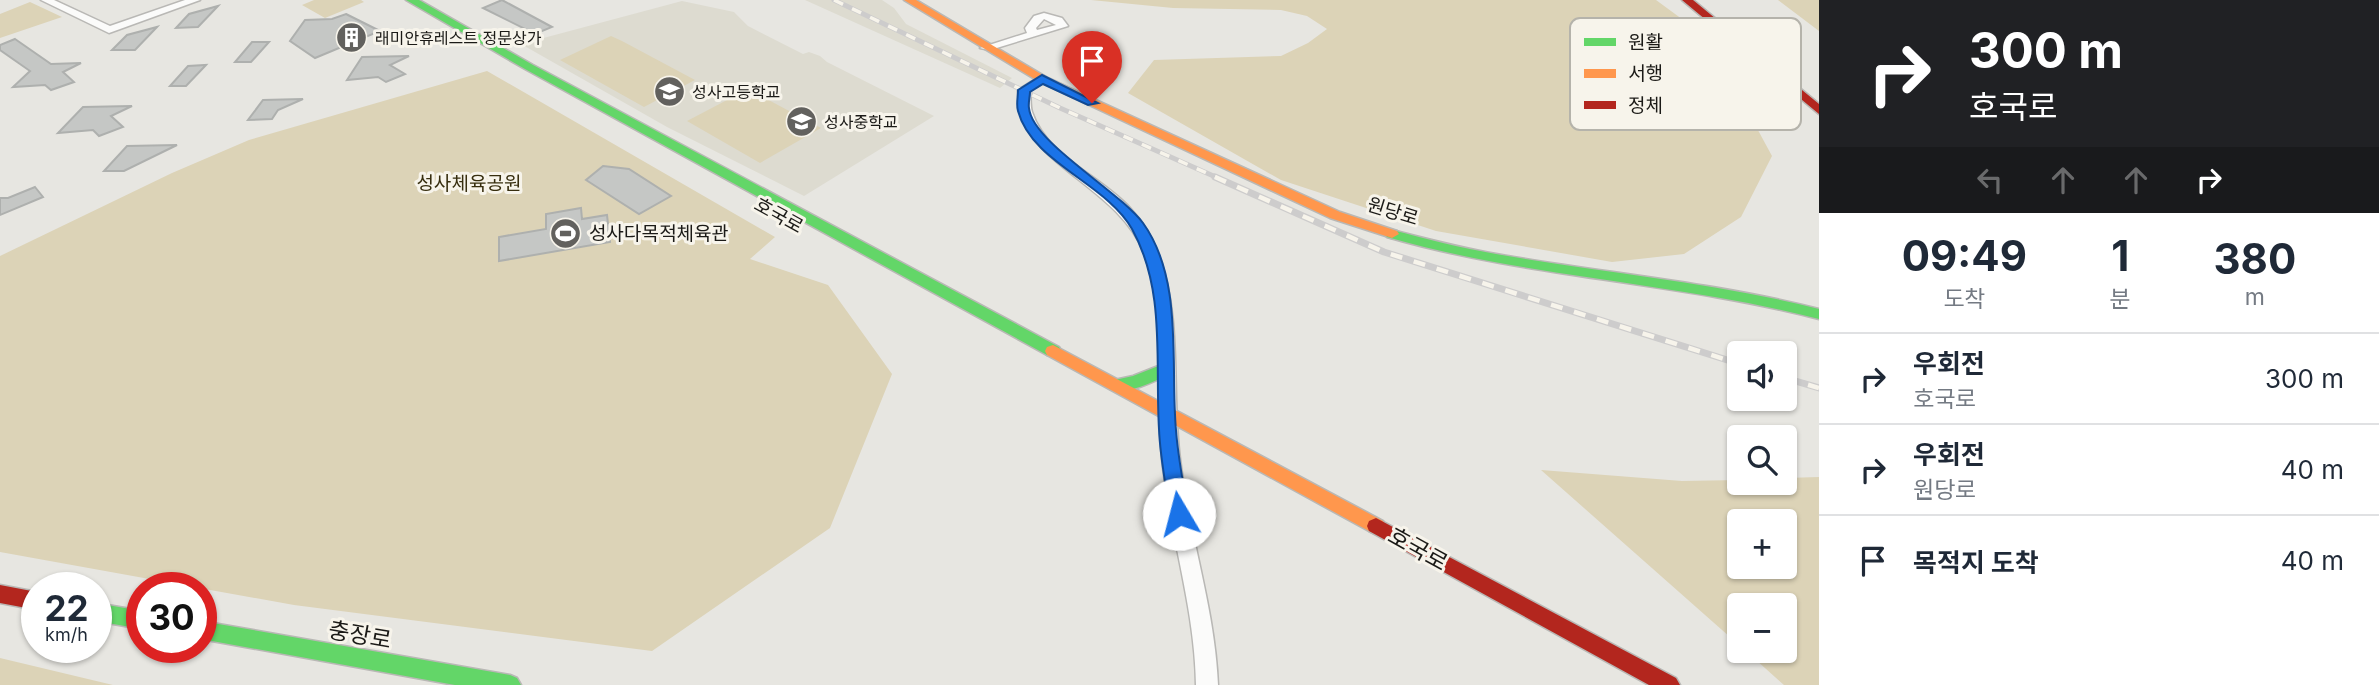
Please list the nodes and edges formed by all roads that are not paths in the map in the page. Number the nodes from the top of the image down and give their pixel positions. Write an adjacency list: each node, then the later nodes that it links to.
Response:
1 (46, 0): 2 (street)
2 (195, 0)
3 (391, 0): 17 (main road, 호국로)
4 (411, 0): 15 (main road, 호국로)
5 (909, 0): 9 (main road, 원당로)
6 (1687, 0): 7 (main road)
7 (1709, 18)
8 (1033, 33): 9 (street)
9 (986, 48): 10 (main road, 원당로)
10 (1042, 79): 13 (main road, 원당로); 14 (street)
11 (1801, 95): 12 (main road)
12 (1819, 110)
13 (1819, 314)
14 (1166, 369): 15 (main road); 16 (street)
15 (1116, 384): 16 (main road, 호국로)
16 (1167, 412): 17 (street); 24 (main road, 호국로)
17 (1167, 430): 22 (street); 23 (main road, 호국로)
18 (0, 594): 19 (main road)
19 (21, 598)
20 (217, 633): 21 (main road, 충장로)
21 (510, 685)
22 (1207, 685)
23 (1635, 685)
24 (1669, 685)

